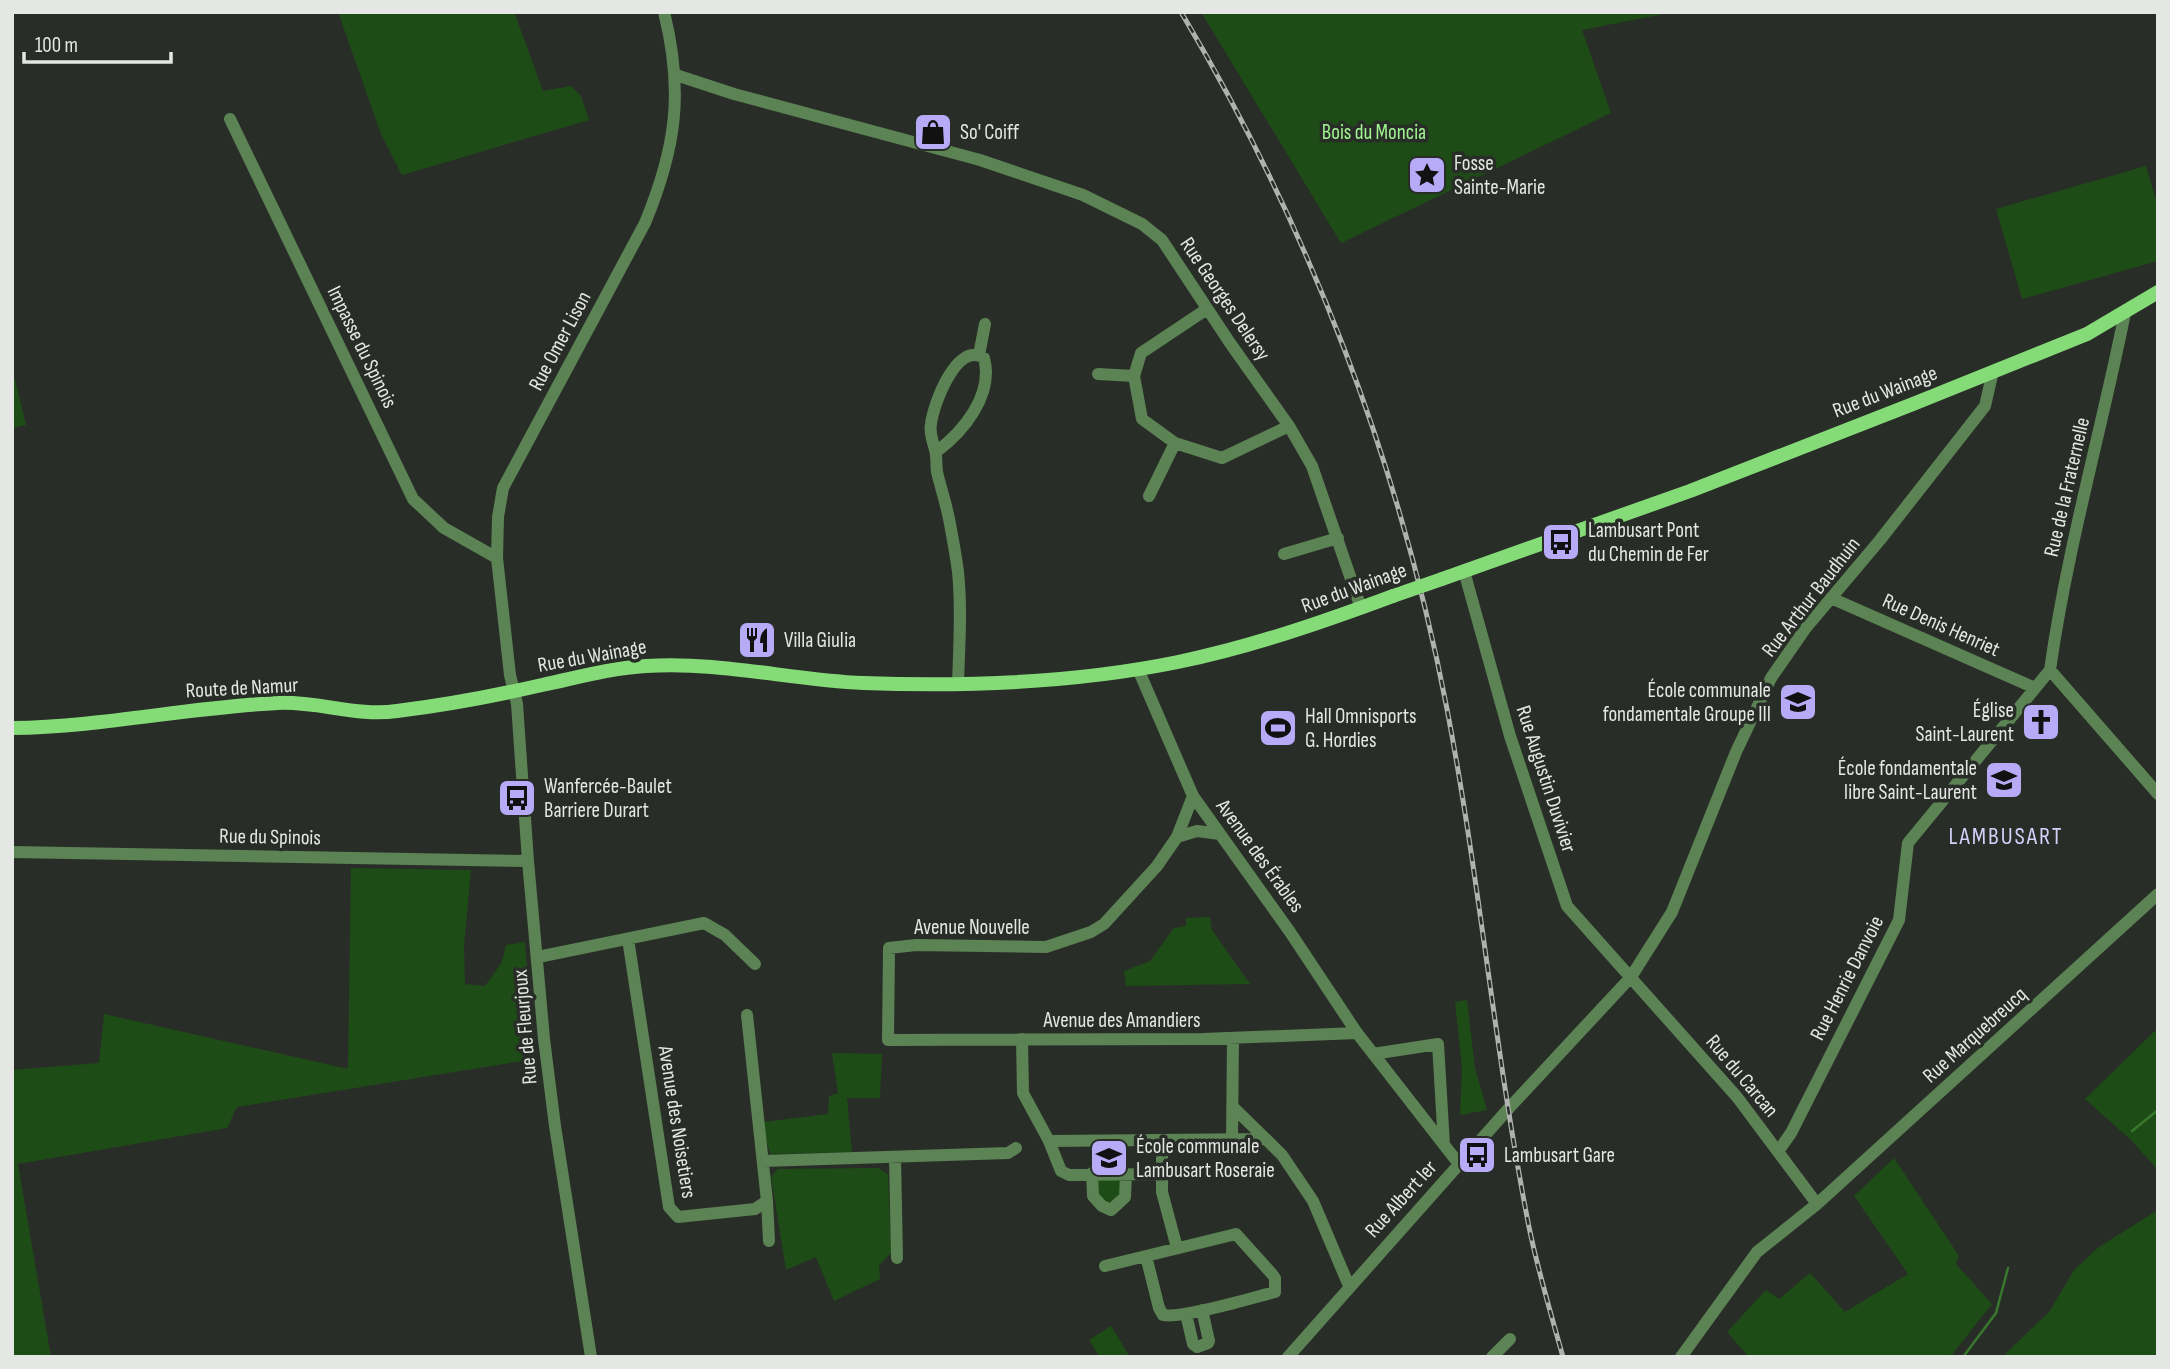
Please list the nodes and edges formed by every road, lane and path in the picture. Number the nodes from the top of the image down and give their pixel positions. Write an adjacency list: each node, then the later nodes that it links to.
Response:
1 (664, 12): 2 (street, Rue Omer Lison)
2 (676, 75): 5 (street, Rue Georges Delersy); 18 (street, Rue Omer Lison)
3 (230, 119): 18 (street, Impasse du Spinois)
4 (2158, 292): 6 (main road, Rue du Wainage)
5 (1207, 309): 11 (street); 12 (street, Rue Georges Delersy)
6 (2125, 313): 9 (main road, Rue du Wainage); 23 (street, Rue de la Fraternelle)
7 (985, 324): 8 (street)
8 (979, 355): 14 (street); 14 (street)
9 (1993, 371): 19 (main road, Rue du Wainage); 20 (street, Rue Arthur Baudhuin)
10 (1098, 374): 11 (street)
11 (1134, 376): 13 (street)
12 (1289, 426): 13 (street); 16 (street, Rue Georges Delersy)
13 (1175, 443): 15 (street)
14 (936, 452): 24 (street)
15 (1149, 496)
16 (1338, 538): 17 (street); 21 (street, Rue Georges Delersy)
17 (1284, 554)
18 (498, 558): 26 (street, Rue Omer Lison)
19 (1464, 571): 21 (main road, Rue du Wainage, bridge); 38 (street, Rue Augustin Duvivier)
20 (1831, 598): 25 (street, Rue Denis Henriet); 38 (street, Rue Arthur Baudhuin)
21 (1361, 608): 22 (main road, Rue du Wainage)
22 (1138, 669): 24 (main road, Rue du Wainage); 29 (street, Avenue des Érables)
23 (2050, 670): 25 (street, Rue Henrie Danvoie); 28 (street)
24 (958, 685): 26 (main road, Rue du Wainage)
25 (2035, 688): 52 (street, Rue Henrie Danvoie)
26 (514, 691): 27 (main road, Route de Namur); 33 (street, Rue de Fleurjoux)
27 (12, 729)
28 (2158, 794)
29 (1193, 796): 30 (street, Avenue des Érables); 31 (street, Avenue Nouvelle)
30 (1220, 834): 31 (street); 40 (street, Avenue des Érables)
31 (1177, 837): 42 (street, Avenue Nouvelle)
32 (12, 852): 33 (street, Rue du Spinois)
33 (527, 861): 36 (street, Rue de Fleurjoux)
34 (2158, 894): 60 (street, Rue Marquebreucq)
35 (628, 940): 36 (street); 37 (street); 59 (street, Avenue des Noisetiers)
36 (537, 957): 70 (street, Rue de Fleurjoux)
37 (755, 964)
38 (1631, 977): 52 (street, Rue du Carcan); 55 (street, Rue Albert Ier)
39 (747, 1014): 54 (street)
40 (1357, 1033): 41 (street, Avenue des Amandiers); 44 (street, Avenue des Érables)
41 (1234, 1038): 43 (street, Avenue des Amandiers); 45 (street)
42 (888, 1040): 43 (street, Avenue des Amandiers)
43 (1022, 1040): 49 (street)
44 (1373, 1054): 50 (street, Avenue des Érables); 50 (street)
45 (1234, 1108): 46 (street); 48 (street)
46 (1266, 1139): 48 (street); 66 (street)
47 (1162, 1140): 48 (street); 49 (street); 58 (street)
48 (1232, 1140)
49 (1049, 1141): 56 (street)
50 (1444, 1145): 55 (street, Avenue des Érables)
51 (1016, 1148): 53 (street)
52 (1779, 1150): 60 (street, Rue du Carcan)
53 (895, 1157): 54 (street); 64 (street)
54 (763, 1161): 59 (street)
55 (1459, 1164): 66 (street, Rue Albert Ier)
56 (1092, 1173): 57 (street); 57 (street)
57 (1126, 1174): 58 (street)
58 (1162, 1174): 62 (street)
59 (767, 1201): 61 (street)
60 (1817, 1204): 73 (street, Rue Marquebreucq)
61 (769, 1241)
62 (1177, 1248): 63 (street); 67 (street)
63 (1146, 1256): 65 (street); 68 (street)
64 (897, 1258)
65 (1105, 1266)
66 (1349, 1286): 71 (street, Rue Albert Ier)
67 (1202, 1310): 68 (street); 68 (street)
68 (1186, 1314)
69 (1510, 1339): 72 (street)
70 (591, 1357)
71 (1288, 1357)
72 (1492, 1357)
73 (1681, 1357)

